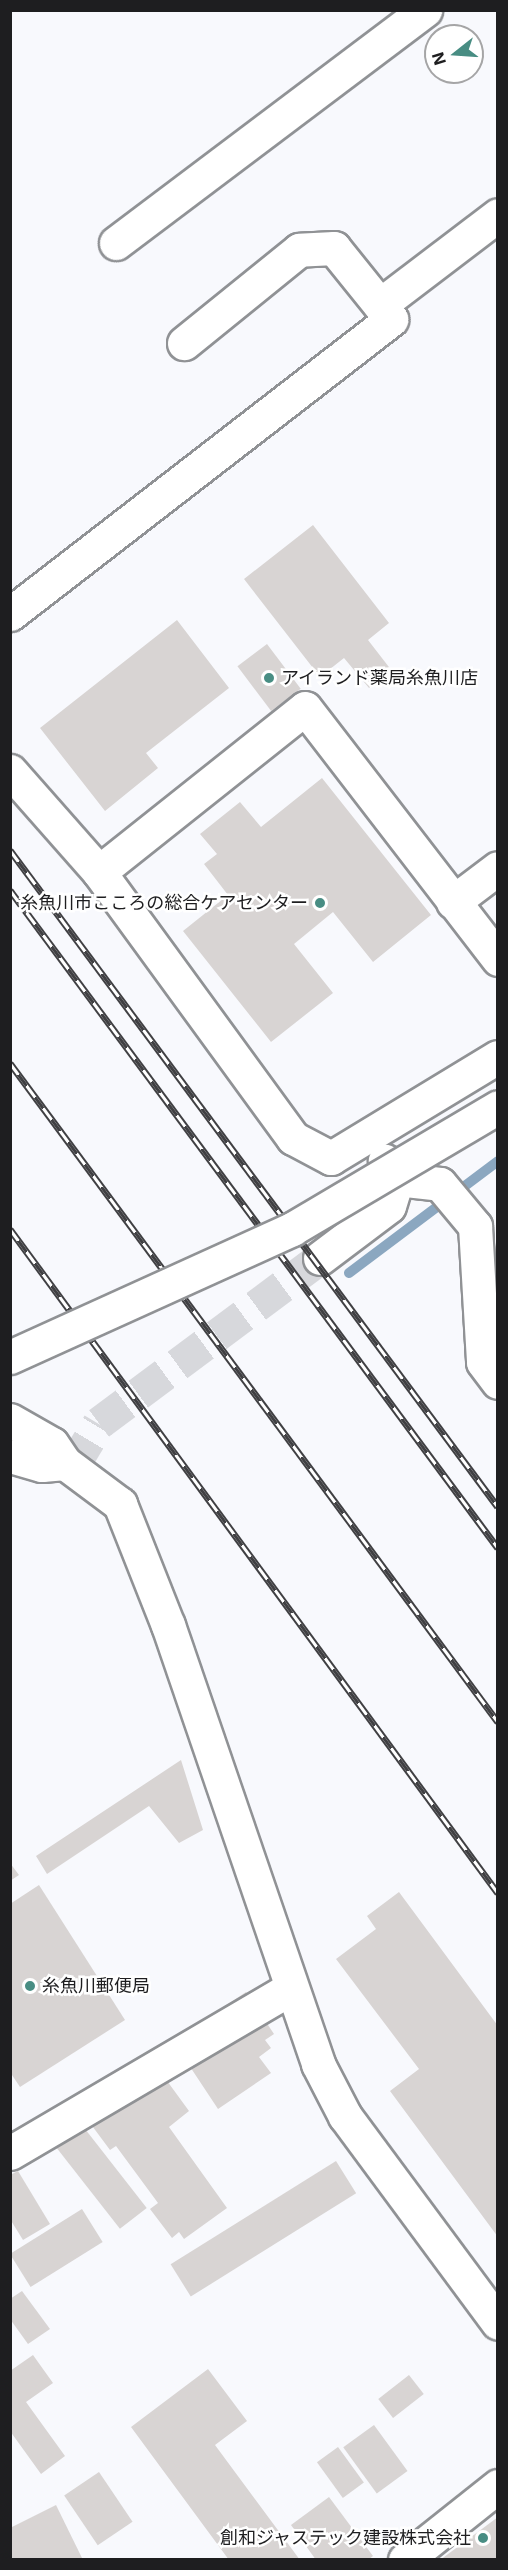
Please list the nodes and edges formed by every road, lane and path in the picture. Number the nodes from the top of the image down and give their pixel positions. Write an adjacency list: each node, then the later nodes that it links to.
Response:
1 (425, 10): 3 (street)
2 (498, 216): 4 (street)
3 (116, 243)
4 (380, 305): 5 (street); 6 (street)
5 (184, 343)
6 (10, 614)
7 (10, 771): 9 (street)
8 (498, 868): 10 (street)
9 (99, 872): 10 (street); 14 (street)
10 (453, 902): 11 (street)
11 (498, 959)
12 (498, 1058): 14 (street)
13 (498, 1107): 17 (street, bridge)
14 (370, 1138): 15 (street)
15 (397, 1179): 16 (street); 18 (street)
16 (320, 1258)
17 (10, 1357)
18 (498, 1382)
19 (10, 1420): 21 (street)
20 (10, 1456): 21 (street)
21 (65, 1463): 22 (street)
22 (289, 1989): 23 (street); 24 (street)
23 (10, 2153)
24 (498, 2324)
25 (498, 2486): 26 (street)
26 (405, 2559)

